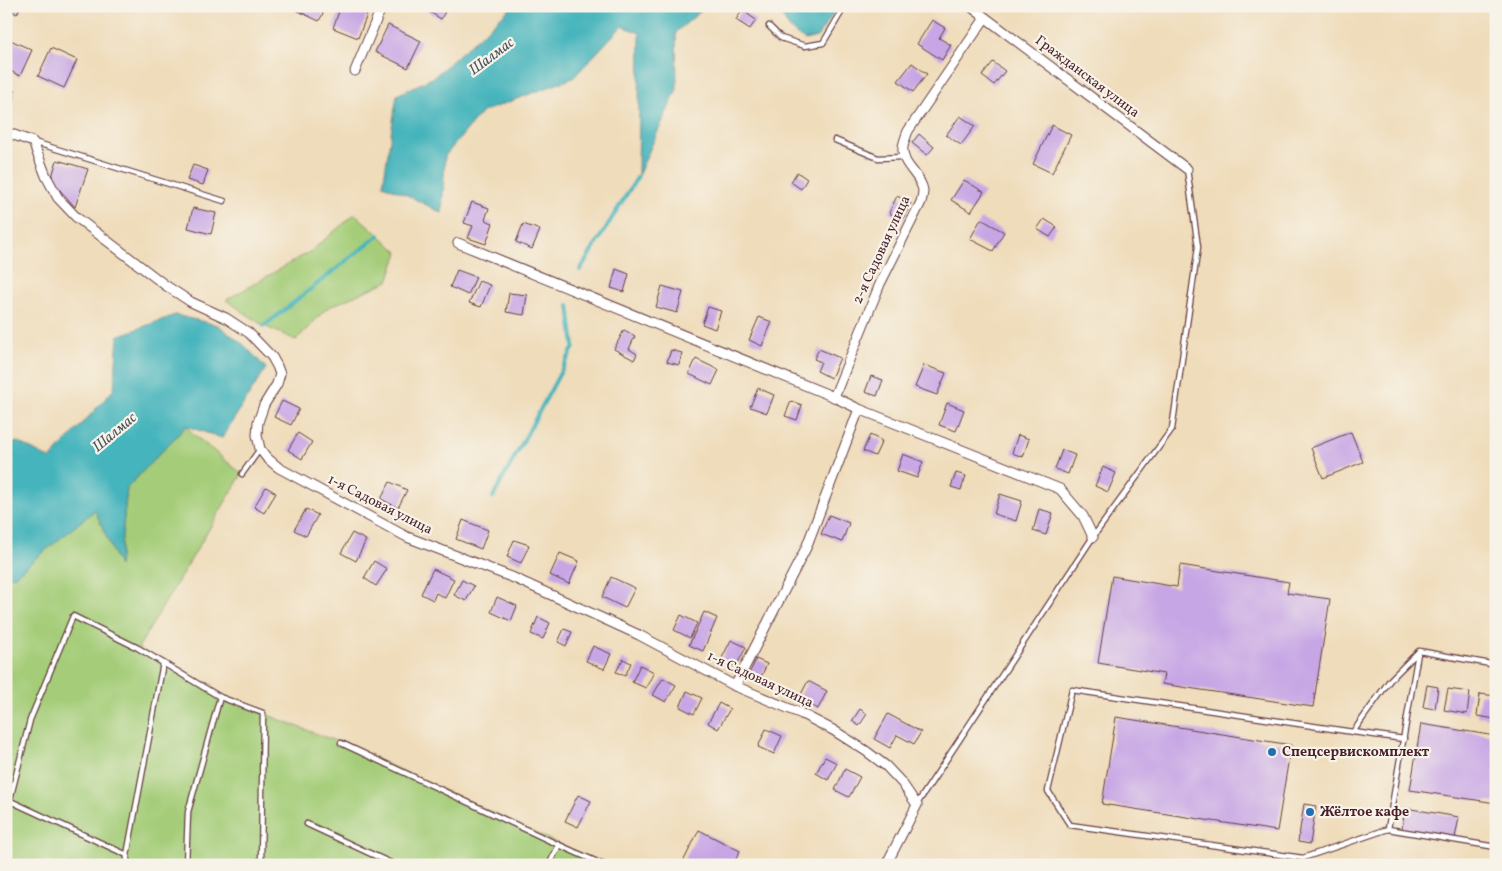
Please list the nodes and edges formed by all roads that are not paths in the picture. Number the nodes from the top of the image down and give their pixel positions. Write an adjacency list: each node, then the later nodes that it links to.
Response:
1 (382, 6): 6 (street)
2 (845, 6): 5 (lane)
3 (970, 6): 4 (street, Гражданская улица)
4 (985, 18): 10 (street); 11 (street, Гражданская улица)
5 (770, 26)
6 (355, 71)
7 (6, 132): 9 (street)
8 (835, 140): 10 (lane)
9 (33, 142): 12 (lane); 16 (street)
10 (904, 157): 14 (street, 2-я Садовая улица)
11 (1187, 169): 18 (lane)
12 (224, 200)
13 (458, 243): 14 (street)
14 (834, 397): 15 (street)
15 (859, 409): 18 (street); 22 (street)
16 (260, 449): 17 (lane); 22 (street, 1-я Садовая улица)
17 (242, 474)
18 (1093, 537): 28 (lane)
19 (1419, 651): 21 (lane); 24 (lane); 25 (lane)
20 (163, 663): 23 (lane); 27 (lane); 34 (lane)
21 (1496, 665)
22 (735, 686): 28 (street, 1-я Садовая улица)
23 (220, 697): 37 (lane); 38 (lane)
24 (1353, 732): 25 (lane); 35 (lane)
25 (1404, 739): 31 (lane)
26 (341, 743): 32 (lane)
27 (8, 800): 29 (lane); 34 (lane)
28 (917, 804): 42 (street)
29 (6, 815)
30 (308, 824): 39 (lane)
31 (1388, 829): 33 (lane); 35 (lane)
32 (559, 845): 40 (lane); 41 (lane)
33 (1496, 848)
34 (127, 854): 36 (lane)
35 (1303, 858): 43 (lane)
36 (127, 865)
37 (186, 865)
38 (261, 865)
39 (395, 865)
40 (549, 865)
41 (604, 865)
42 (886, 865)
43 (1302, 865)

